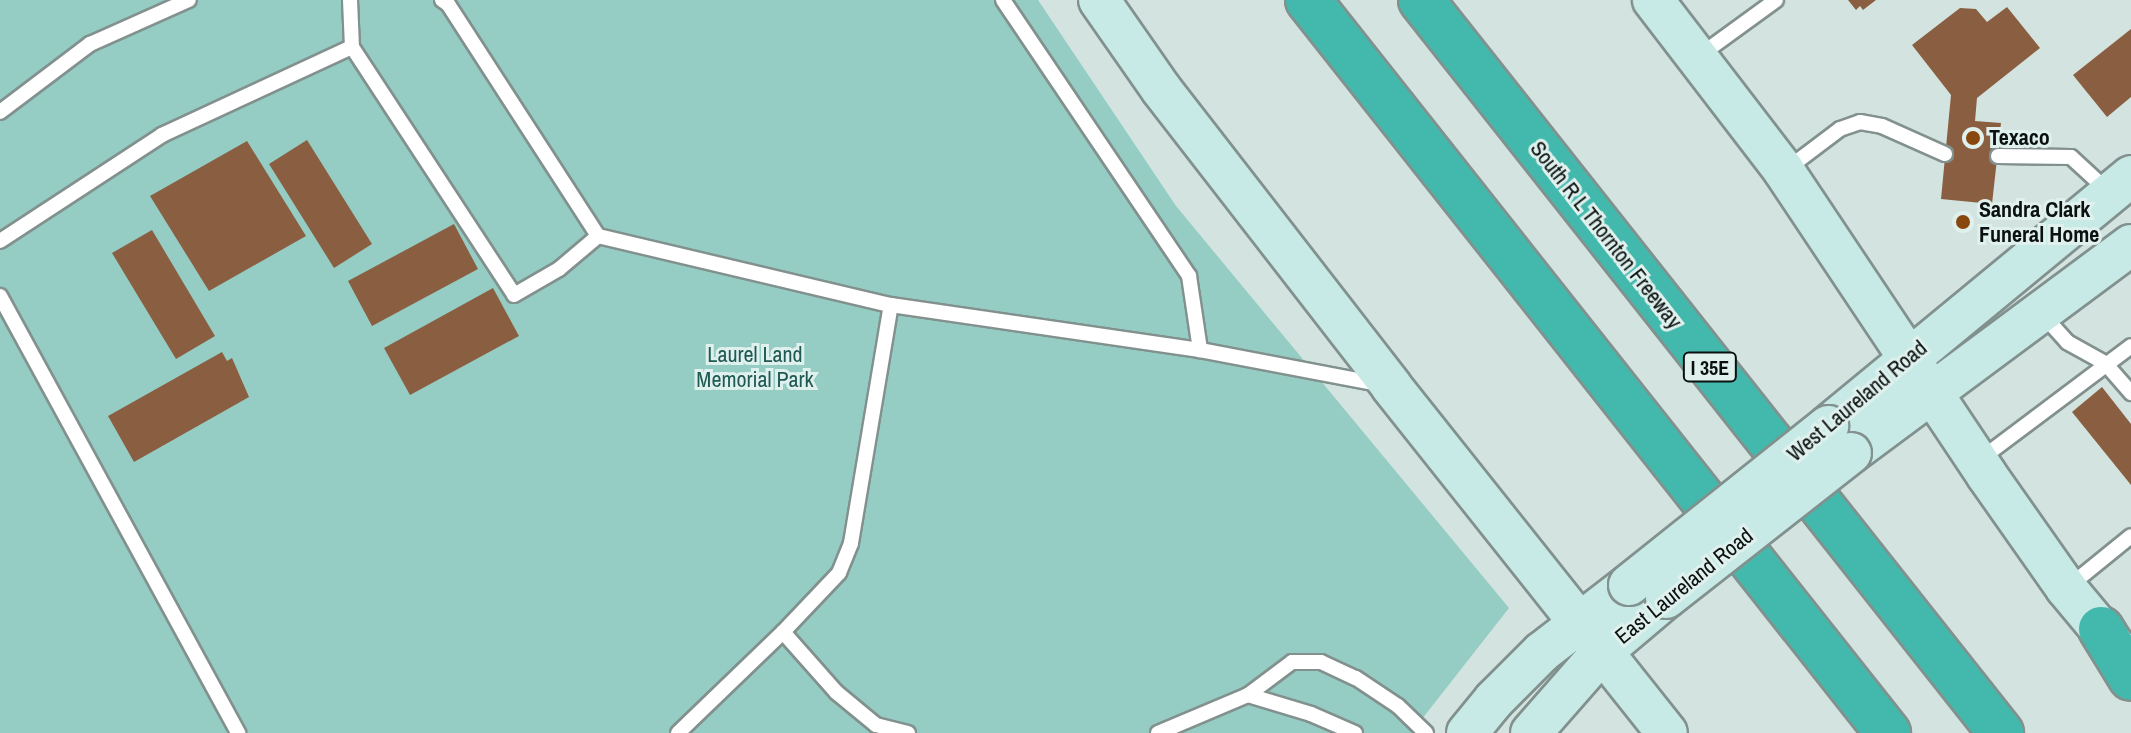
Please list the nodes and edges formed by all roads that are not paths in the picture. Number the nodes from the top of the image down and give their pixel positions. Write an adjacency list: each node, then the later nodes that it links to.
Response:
1 (189, 0): 12 (lane)
2 (350, 0): 10 (lane)
3 (442, 0): 17 (lane)
4 (1003, 0): 24 (lane)
5 (1099, 0): 27 (main road)
6 (1308, 0): 49 (highway)
7 (1421, 0): 50 (highway, South R L Thornton Freeway / I 35E)
8 (1653, 0): 11 (main road)
9 (1776, 0): 11 (lane)
10 (352, 47): 17 (lane); 18 (lane)
11 (1698, 57): 15 (main road)
12 (0, 112)
13 (1945, 154): 15 (lane)
14 (1998, 156): 16 (lane)
15 (1784, 171): 25 (main road)
16 (2120, 185): 25 (main road, West Laureland Road)
17 (598, 236): 21 (lane)
18 (0, 241)
19 (2127, 255): 22 (main road, West Laureland Road)
20 (0, 296): 40 (lane)
21 (891, 305): 24 (lane); 35 (lane)
22 (2041, 313): 26 (lane); 28 (main road, West Laureland Road)
23 (2131, 346): 26 (lane)
24 (1200, 350): 27 (lane)
25 (1910, 357): 28 (main road); 30 (main road, West Laureland Road)
26 (2105, 363): 29 (lane); 31 (lane)
27 (1391, 386): 36 (main road)
28 (1933, 393): 30 (main road, West Laureland Road); 31 (main road)
29 (2131, 393)
30 (1839, 440): 36 (main road, East Laureland Road, bridge); 36 (main road, West Laureland Road, bridge)
31 (1978, 462): 33 (main road)
32 (2131, 536): 33 (lane)
33 (2066, 588): 34 (main road)
34 (2101, 629): 37 (main road); 38 (highway)
35 (783, 632): 41 (lane); 42 (lane)
36 (1590, 637): 46 (main road, East Laureland Road); 47 (main road, East Laureland Road); 48 (main road)
37 (2131, 666)
38 (2131, 678)
39 (1248, 695): 43 (lane); 44 (lane); 45 (lane)
40 (238, 733)
41 (678, 733)
42 (908, 733)
43 (1158, 733)
44 (1355, 733)
45 (1426, 733)
46 (1467, 733)
47 (1531, 733)
48 (1667, 733)
49 (1888, 733)
50 (2001, 733)

